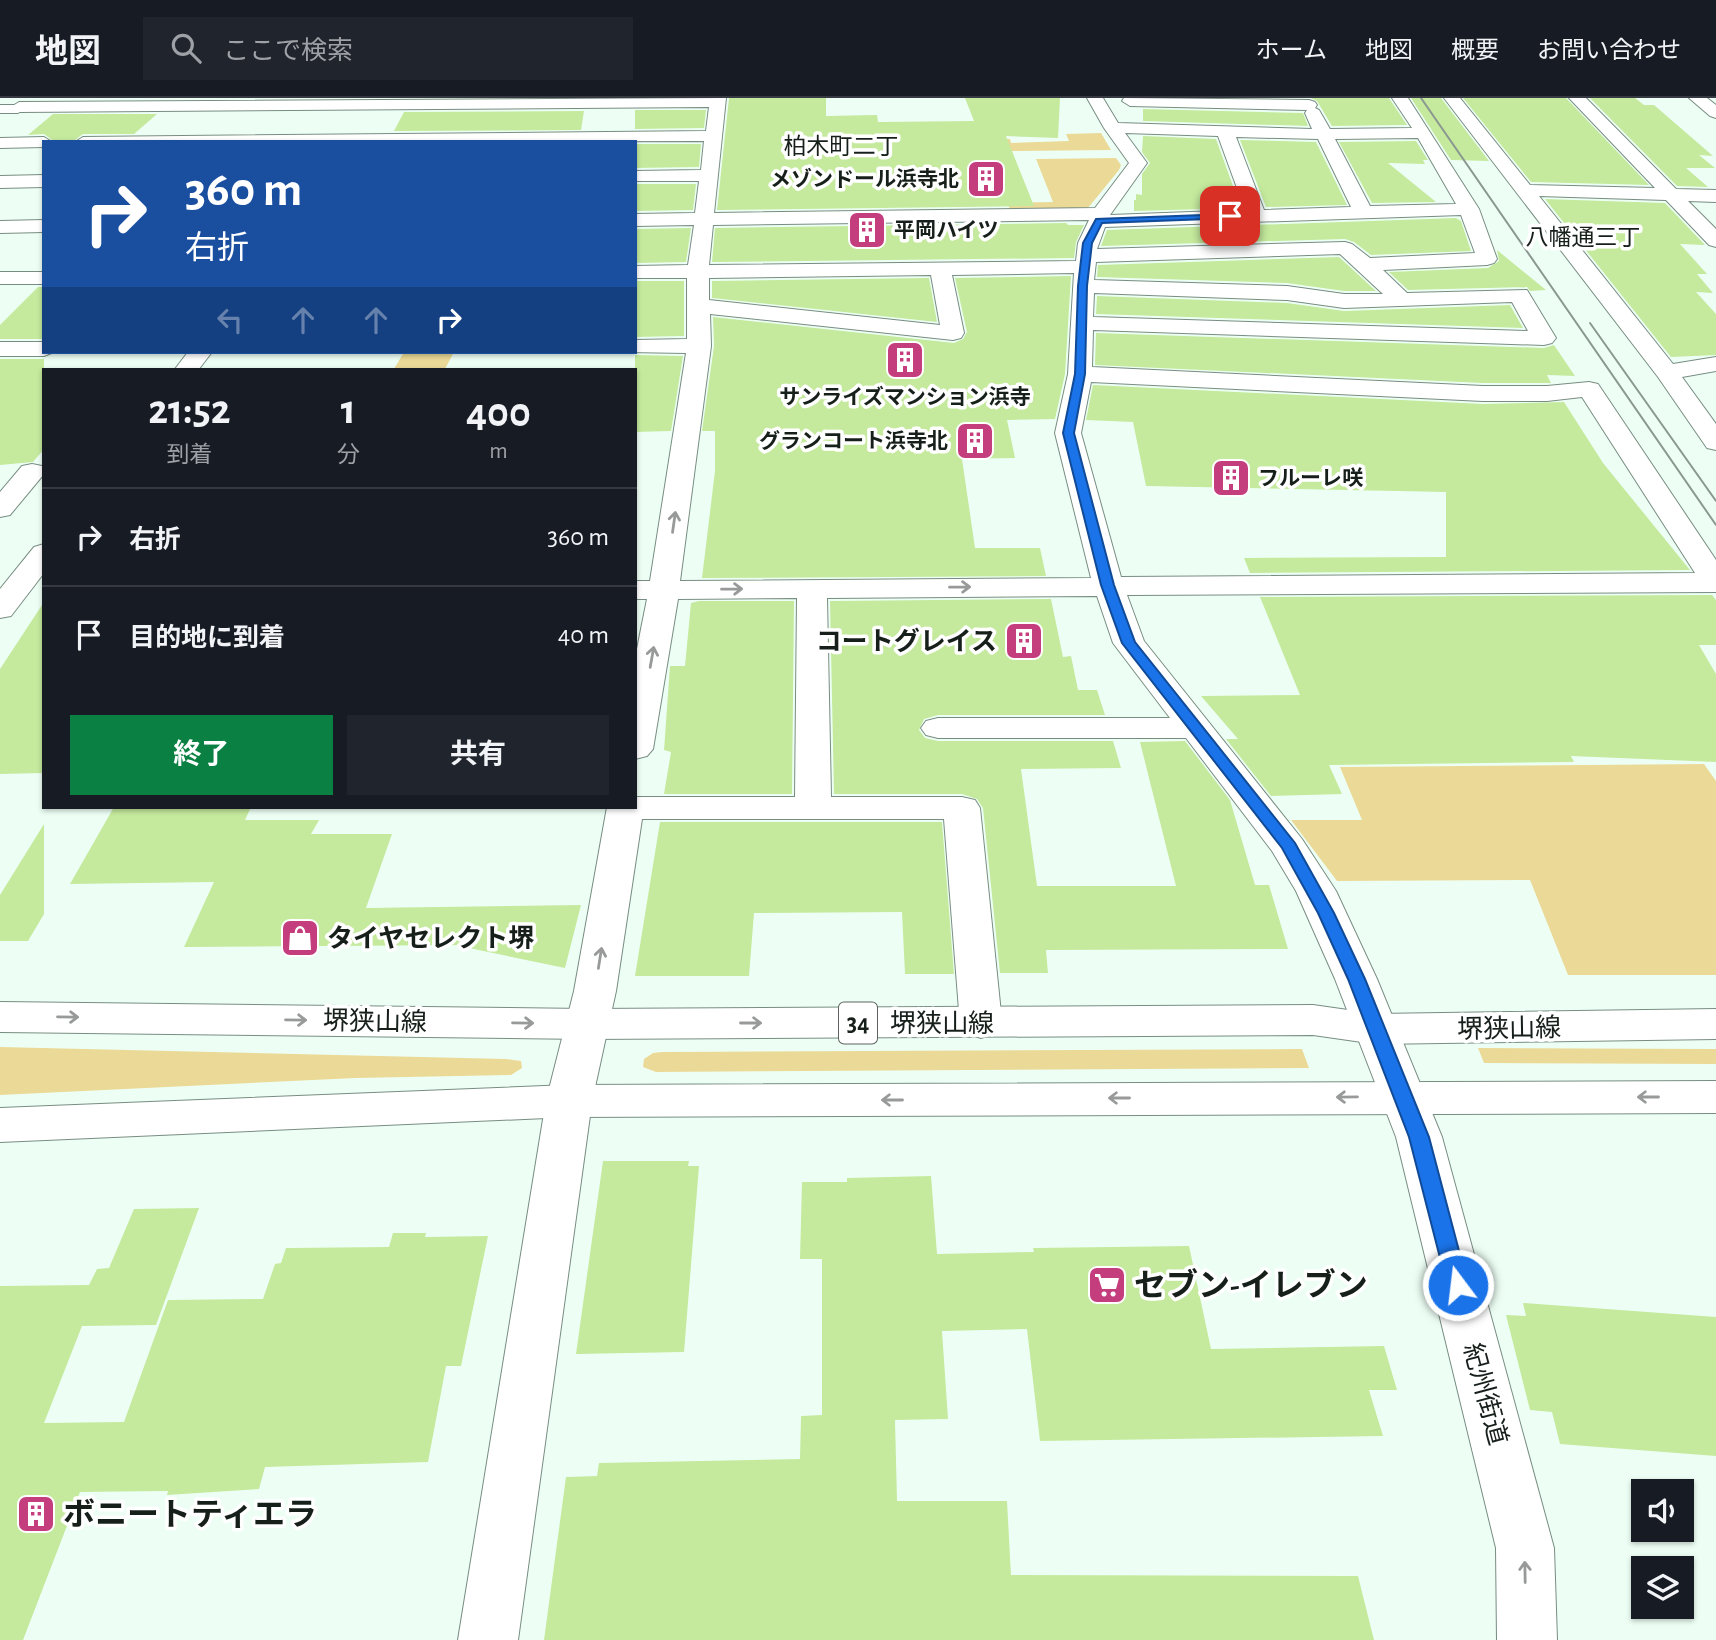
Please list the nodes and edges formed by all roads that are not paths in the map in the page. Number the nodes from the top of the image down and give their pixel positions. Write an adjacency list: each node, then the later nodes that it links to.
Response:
1 (1399, 98): 15 (street)
2 (1452, 98): 26 (street)
3 (1577, 98): 27 (street)
4 (1697, 98): 11 (street)
5 (1096, 99): 7 (street); 13 (street, 紀州街道)
6 (718, 100): 8 (street); 17 (street)
7 (1307, 101): 16 (street)
8 (338, 102): 9 (street); 18 (street)
9 (23, 105): 10 (street); 12 (street)
10 (0, 109)
11 (1716, 113)
12 (0, 122)
13 (1112, 128): 14 (street); 32 (street, 紀州街道)
14 (1225, 131): 16 (street); 31 (street)
15 (1424, 133): 16 (street); 29 (street)
16 (1325, 134): 30 (street)
17 (713, 136): 19 (street); 22 (street)
18 (308, 140)
19 (388, 140)
20 (42, 142): 21 (street)
21 (0, 143)
22 (709, 175): 23 (street); 33 (street)
23 (637, 176)
24 (42, 181): 25 (street)
25 (0, 182)
26 (1525, 190): 27 (street); 57 (street)
27 (1668, 195): 28 (street); 37 (street)
28 (1716, 196)
29 (1469, 209): 30 (street); 38 (street)
30 (1363, 211): 31 (street)
31 (1256, 215): 32 (street)
32 (1100, 217): 33 (street); 40 (street, 紀州街道)
33 (704, 219): 34 (street); 42 (street)
34 (637, 220)
35 (0, 226): 36 (street)
36 (42, 226)
37 (1716, 241)
38 (1364, 265): 40 (street); 46 (street)
39 (940, 269): 40 (street); 42 (street); 47 (street)
40 (1084, 269): 45 (street); 48 (street, 紀州街道)
41 (637, 272): 42 (street)
42 (698, 272): 47 (street)
43 (0, 278): 44 (street)
44 (42, 278)
45 (1287, 293): 46 (street); 49 (street)
46 (1402, 300): 49 (street)
47 (700, 306): 51 (street)
48 (1082, 323): 49 (street); 58 (street, 紀州街道)
49 (1298, 330)
50 (637, 346): 51 (street)
51 (699, 346): 66 (street, one-way to 51)
52 (0, 349): 53 (street)
53 (42, 349)
54 (198, 354): 56 (street)
55 (1716, 364): 57 (street)
56 (188, 368)
57 (1667, 372): 59 (street)
58 (1080, 374): 63 (street); 64 (street, 紀州街道)
59 (1716, 442)
60 (32, 472): 61 (street)
61 (0, 509)
62 (42, 556): 67 (street)
63 (1716, 582): 64 (street)
64 (1108, 585): 65 (street, one-way to 64); 70 (street, 紀州街道)
65 (812, 588): 66 (street, one-way to 65); 72 (street)
66 (650, 590): 68 (street, one-way to 66)
67 (15, 595)
68 (637, 728)
69 (938, 728): 70 (street)
70 (1195, 728): 78 (street, 紀州街道)
71 (637, 807): 72 (street)
72 (813, 808): 75 (street)
73 (625, 809): 76 (street, one-way to 73)
74 (0, 1017): 76 (street, 堺狭山線 / 34, one-way to 76)
75 (981, 1023): 76 (street, 堺狭山線 / 34, one-way to 75); 78 (street, 堺狭山線 / 34)
76 (586, 1024): 81 (street)
77 (1716, 1024): 78 (street, 堺狭山線 / 34)
78 (1376, 1029): 79 (street, 紀州街道)
79 (1403, 1097): 80 (street, one-way to 79); 81 (street, one-way to 81); 84 (street, 紀州街道, one-way to 79)
80 (1716, 1097)
81 (569, 1101): 82 (street); 83 (street)
82 (0, 1125)
83 (488, 1640)
84 (1527, 1640)

